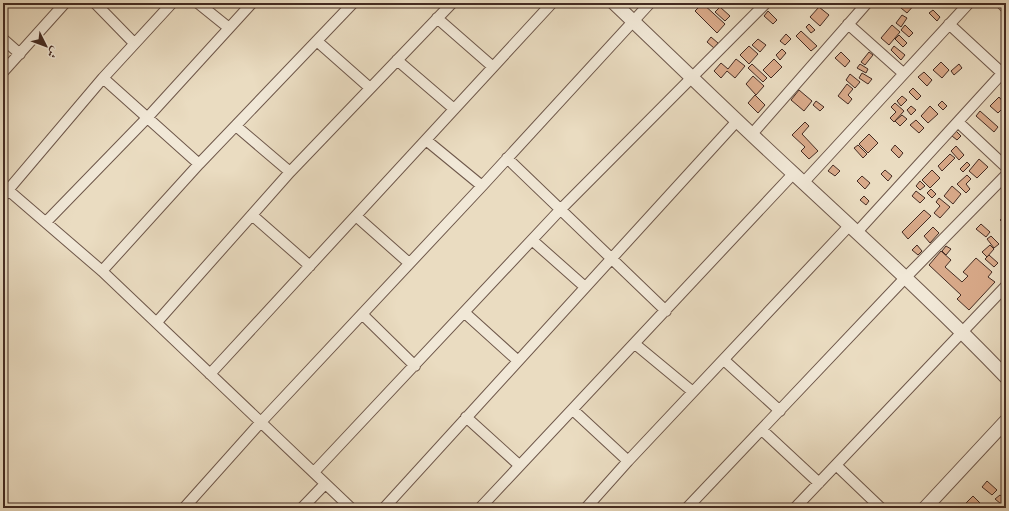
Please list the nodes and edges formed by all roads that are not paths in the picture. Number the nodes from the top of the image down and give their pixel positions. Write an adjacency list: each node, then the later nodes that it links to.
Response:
1 (65, 3): 24 (street)
2 (95, 3): 23 (street)
3 (172, 3): 23 (street)
4 (198, 3): 20 (street)
5 (252, 3): 20 (street)
6 (354, 3): 22 (street)
7 (452, 3): 16 (street)
8 (552, 3): 26 (street)
9 (614, 3): 17 (street)
10 (650, 3): 17 (street)
11 (766, 3): 31 (street)
12 (867, 3): 18 (street)
13 (969, 3): 19 (street)
14 (1001, 3): 15 (street)
15 (1006, 8)
16 (437, 18): 25 (street); 26 (street)
17 (633, 21): 31 (street); 40 (street)
18 (848, 24): 29 (street); 38 (street)
19 (949, 24): 27 (street); 29 (street)
20 (229, 28): 34 (street)
21 (3, 39): 24 (street)
22 (318, 42): 32 (street); 37 (street)
23 (134, 43): 30 (street)
24 (20, 54): 28 (street)
25 (397, 60): 32 (street); 33 (street)
26 (493, 67): 33 (street)
27 (1004, 71): 36 (street)
28 (3, 72)
29 (903, 73): 45 (street)
30 (103, 78): 34 (street); 47 (street)
31 (692, 79): 35 (street); 48 (street)
32 (370, 88): 43 (street)
33 (454, 109): 39 (street)
34 (148, 117): 41 (street); 51 (street)
35 (737, 121): 38 (street); 54 (street)
36 (958, 122): 42 (street); 52 (street)
37 (236, 126): 41 (street); 43 (street)
38 (752, 134): 45 (street)
39 (426, 140): 46 (street); 50 (street)
40 (507, 158): 46 (street); 48 (street)
41 (199, 164): 57 (street)
42 (1006, 167)
43 (290, 172): 49 (street)
44 (1006, 175): 58 (street)
45 (798, 178): 52 (street); 61 (street)
46 (482, 186): 55 (street)
47 (5, 193): 51 (street)
48 (560, 210): 53 (street); 54 (street)
49 (252, 215): 56 (street); 64 (street)
50 (356, 216): 55 (street); 56 (street)
51 (46, 222): 57 (street)
52 (854, 228): 58 (street); 68 (street)
53 (532, 240): 60 (street); 62 (street)
54 (611, 259): 60 (street); 61 (street)
55 (409, 263): 63 (street)
56 (310, 266): 70 (street)
57 (102, 271): 64 (street)
58 (906, 277): 65 (street); 74 (street)
59 (1006, 286): 65 (street)
60 (585, 287): 67 (street)
61 (666, 311): 66 (street)
62 (465, 313): 67 (street); 69 (street)
63 (362, 314): 69 (street); 77 (street)
64 (157, 322): 70 (street)
65 (962, 331): 71 (street); 81 (street)
66 (635, 344): 72 (street); 73 (street)
67 (517, 360): 75 (street)
68 (724, 360): 72 (street); 74 (street)
69 (415, 366): 82 (street)
70 (210, 374): 77 (street)
71 (1006, 377)
72 (693, 392): 79 (street)
73 (573, 410): 79 (street); 80 (street)
74 (780, 411): 78 (street)
75 (466, 417): 80 (street); 89 (street)
76 (1006, 420): 85 (street)
77 (261, 422): 82 (street); 86 (street)
78 (762, 430): 83 (street); 92 (street)
79 (628, 461): 91 (street)
80 (519, 465): 90 (street)
81 (836, 465): 83 (street); 94 (street)
82 (314, 472): 84 (street)
83 (819, 483): 93 (street)
84 (326, 484): 87 (street); 88 (street)
85 (931, 506)
86 (184, 508)
87 (302, 508)
88 (351, 508)
89 (384, 508)
90 (480, 508)
91 (586, 508)
92 (687, 508)
93 (795, 508)
94 (881, 508)

